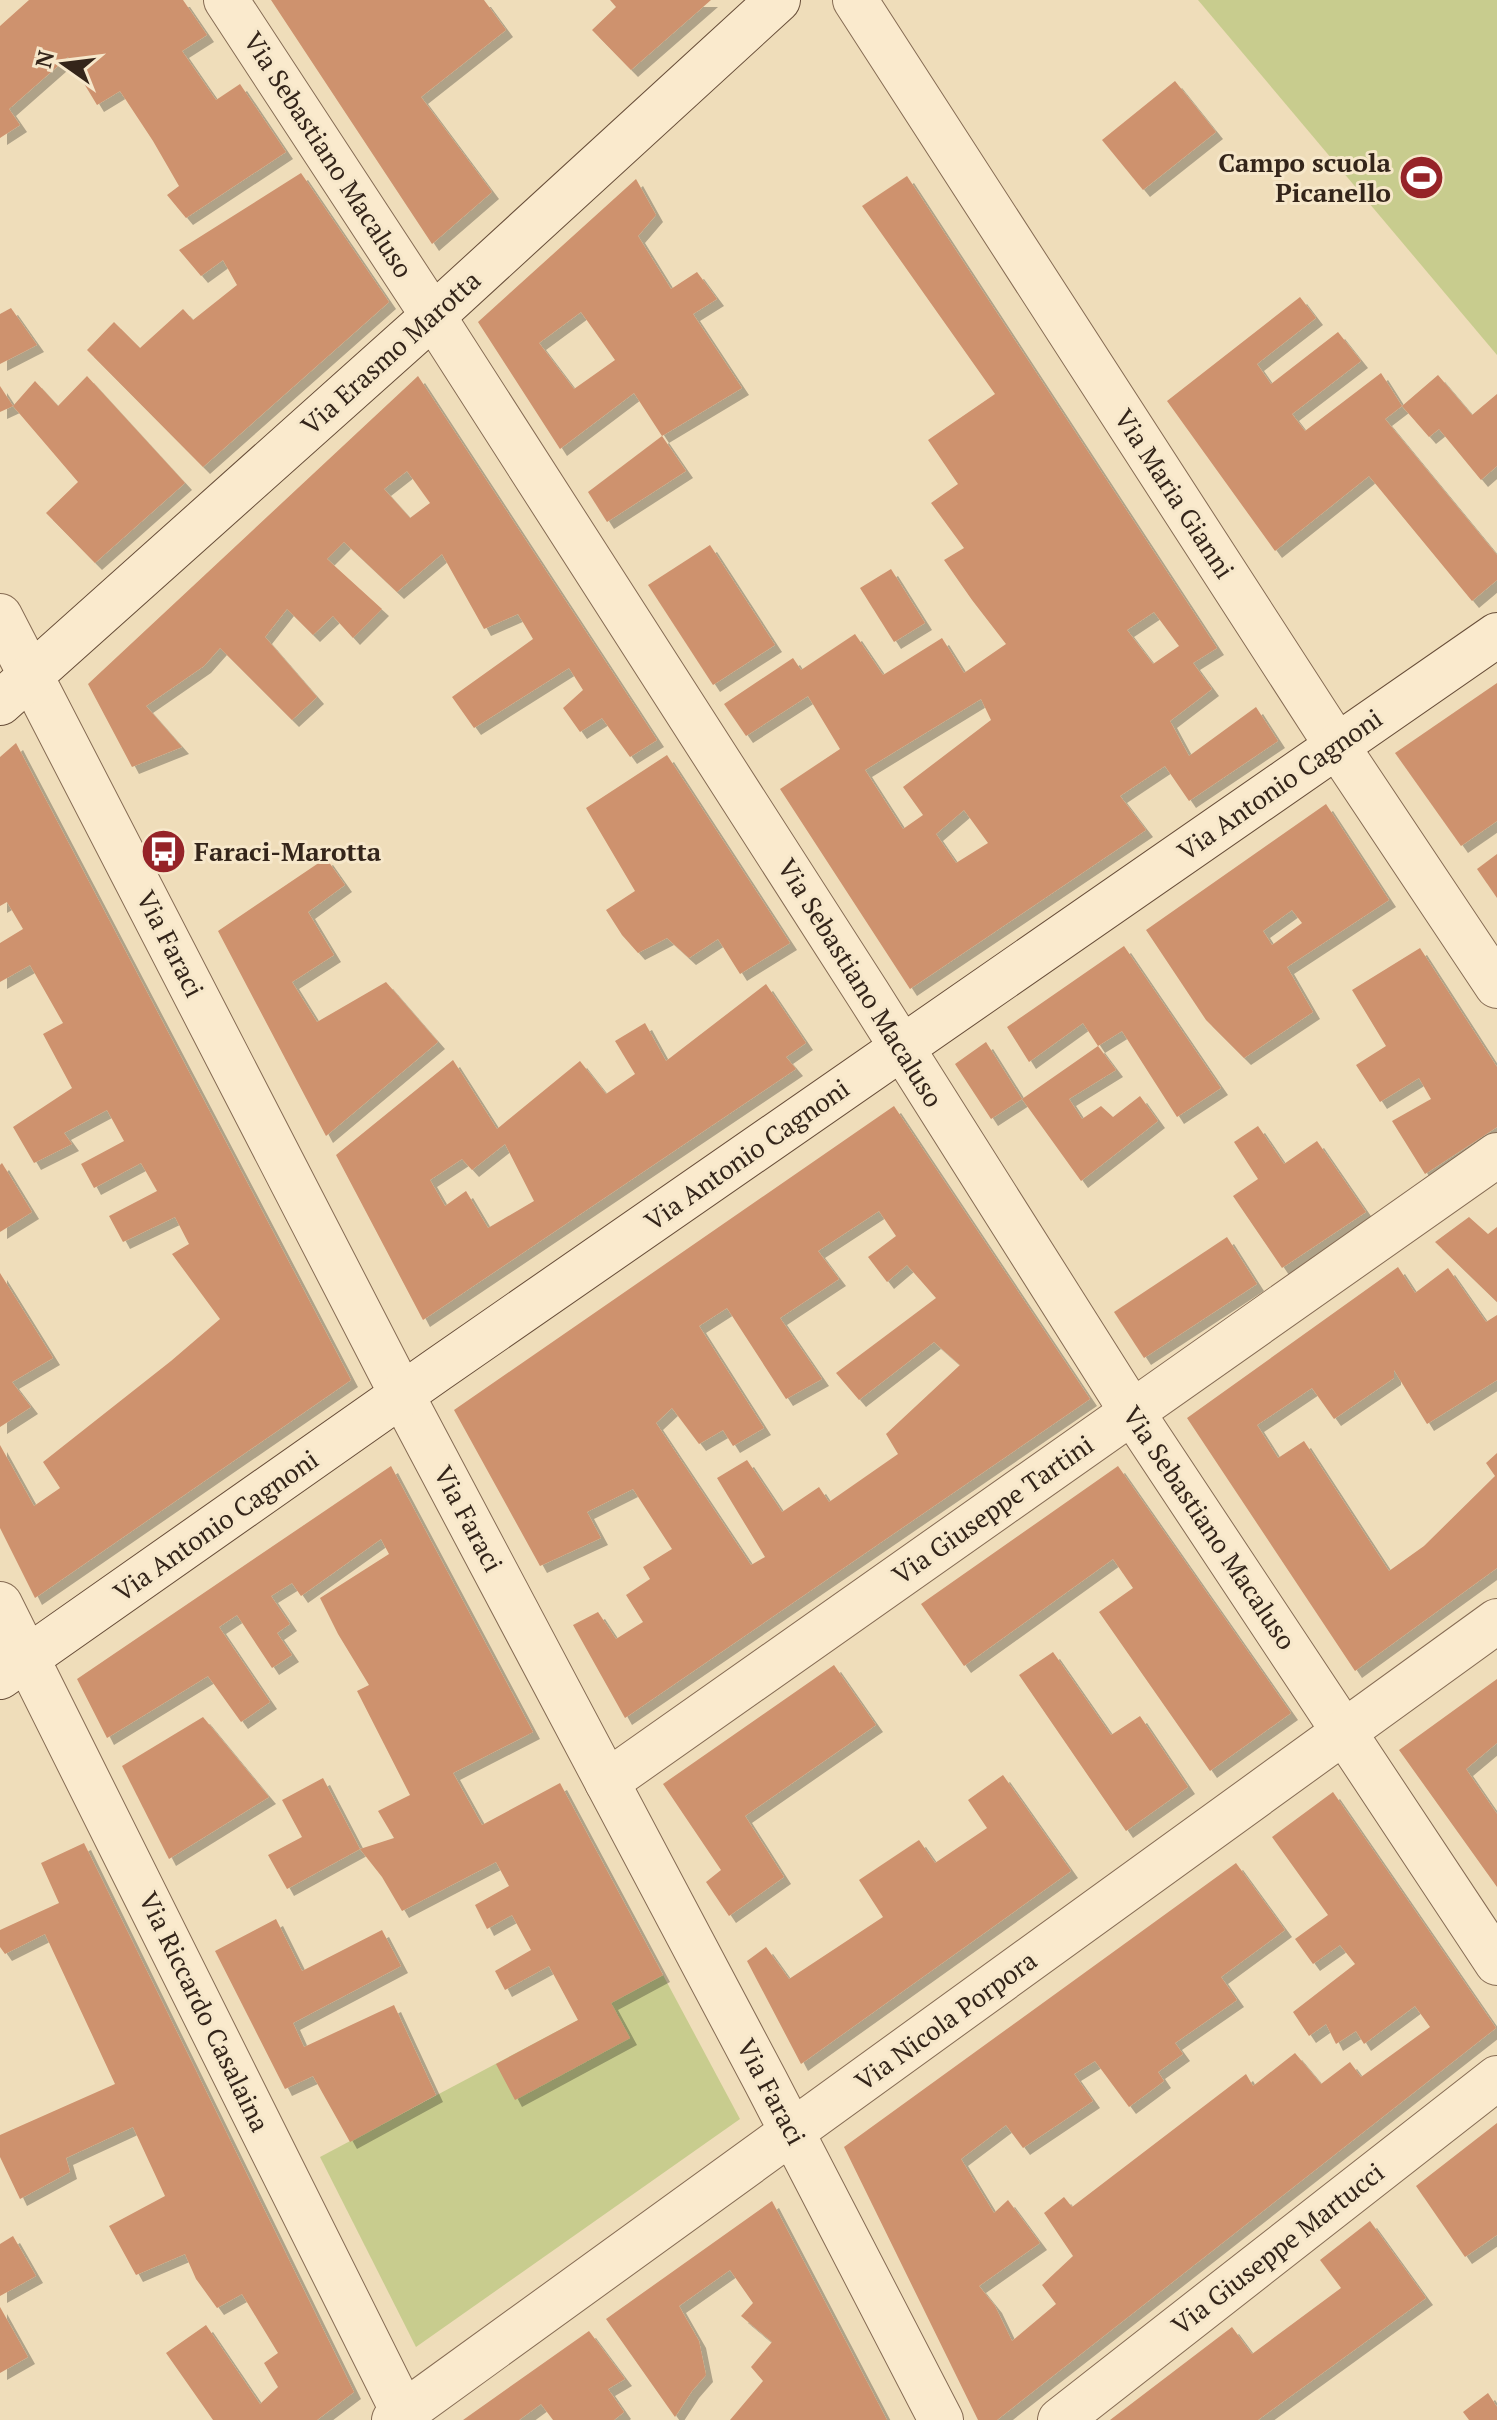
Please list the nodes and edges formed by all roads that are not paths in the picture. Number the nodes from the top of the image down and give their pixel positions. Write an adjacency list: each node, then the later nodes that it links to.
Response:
1 (226, 0): 4 (street, Via Sebastiano Macaluso)
2 (778, 0): 4 (street, Via Erasmo Marotta)
3 (855, 0): 8 (street, Via Maria Gianni)
4 (433, 316): 7 (street, Via Erasmo Marotta); 10 (street, Via Sebastiano Macaluso)
5 (0, 616): 7 (street, Via Faraci)
6 (1497, 635): 8 (street, Via Antonio Cagnoni)
7 (15, 689): 12 (street, Via Faraci)
8 (1337, 746): 9 (street, Via Maria Gianni); 10 (street, Via Antonio Cagnoni)
9 (1497, 986)
10 (902, 1048): 12 (street, Via Antonio Cagnoni); 13 (street, Via Sebastiano Macaluso)
11 (1497, 1155): 13 (street, Via Giuseppe Tartini)
12 (402, 1395): 16 (street, Via Antonio Cagnoni); 18 (street, Via Faraci)
13 (1132, 1412): 17 (street, Via Sebastiano Macaluso); 18 (street, Via Giuseppe Tartini)
14 (0, 1604): 16 (street, Via Riccardo Casalaina)
15 (1497, 1621): 17 (street, Via Nicola Porpora)
16 (14, 1667): 22 (street, Via Riccardo Casalaina)
17 (1344, 1732): 19 (street, Via Sebastiano Macaluso); 21 (street, Via Nicola Porpora)
18 (607, 1782): 21 (street, Via Faraci)
19 (1497, 1963)
20 (1497, 2078): 24 (street, Via Giuseppe Martucci)
21 (792, 2133): 22 (street, Via Nicola Porpora); 23 (street, Via Faraci)
22 (401, 2418)
23 (941, 2420)
24 (1060, 2420)

